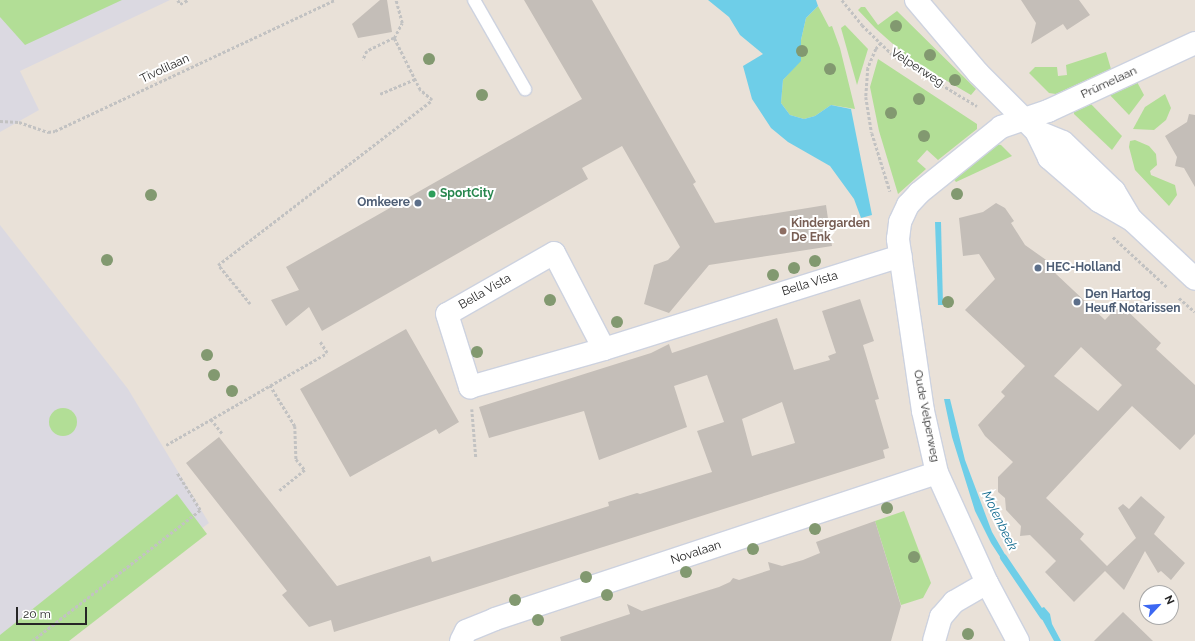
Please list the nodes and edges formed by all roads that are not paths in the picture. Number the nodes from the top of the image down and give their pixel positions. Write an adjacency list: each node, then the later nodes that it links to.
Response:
1 (474, 0): 4 (lane)
2 (916, 0): 5 (street)
3 (1195, 43): 5 (street, Prümelaan)
4 (524, 89)
5 (1029, 125): 6 (street, Oude Velperweg); 7 (street)
6 (901, 256): 8 (street, Bella Vista); 9 (street, Oude Velperweg)
7 (1195, 279)
8 (604, 349): 8 (street, Bella Vista)
9 (938, 473): 10 (street, Oude Velperweg); 11 (street, Novalaan)
10 (987, 583): 12 (street); 13 (street, Oude Velperweg)
11 (461, 641)
12 (934, 641)
13 (1018, 641)

